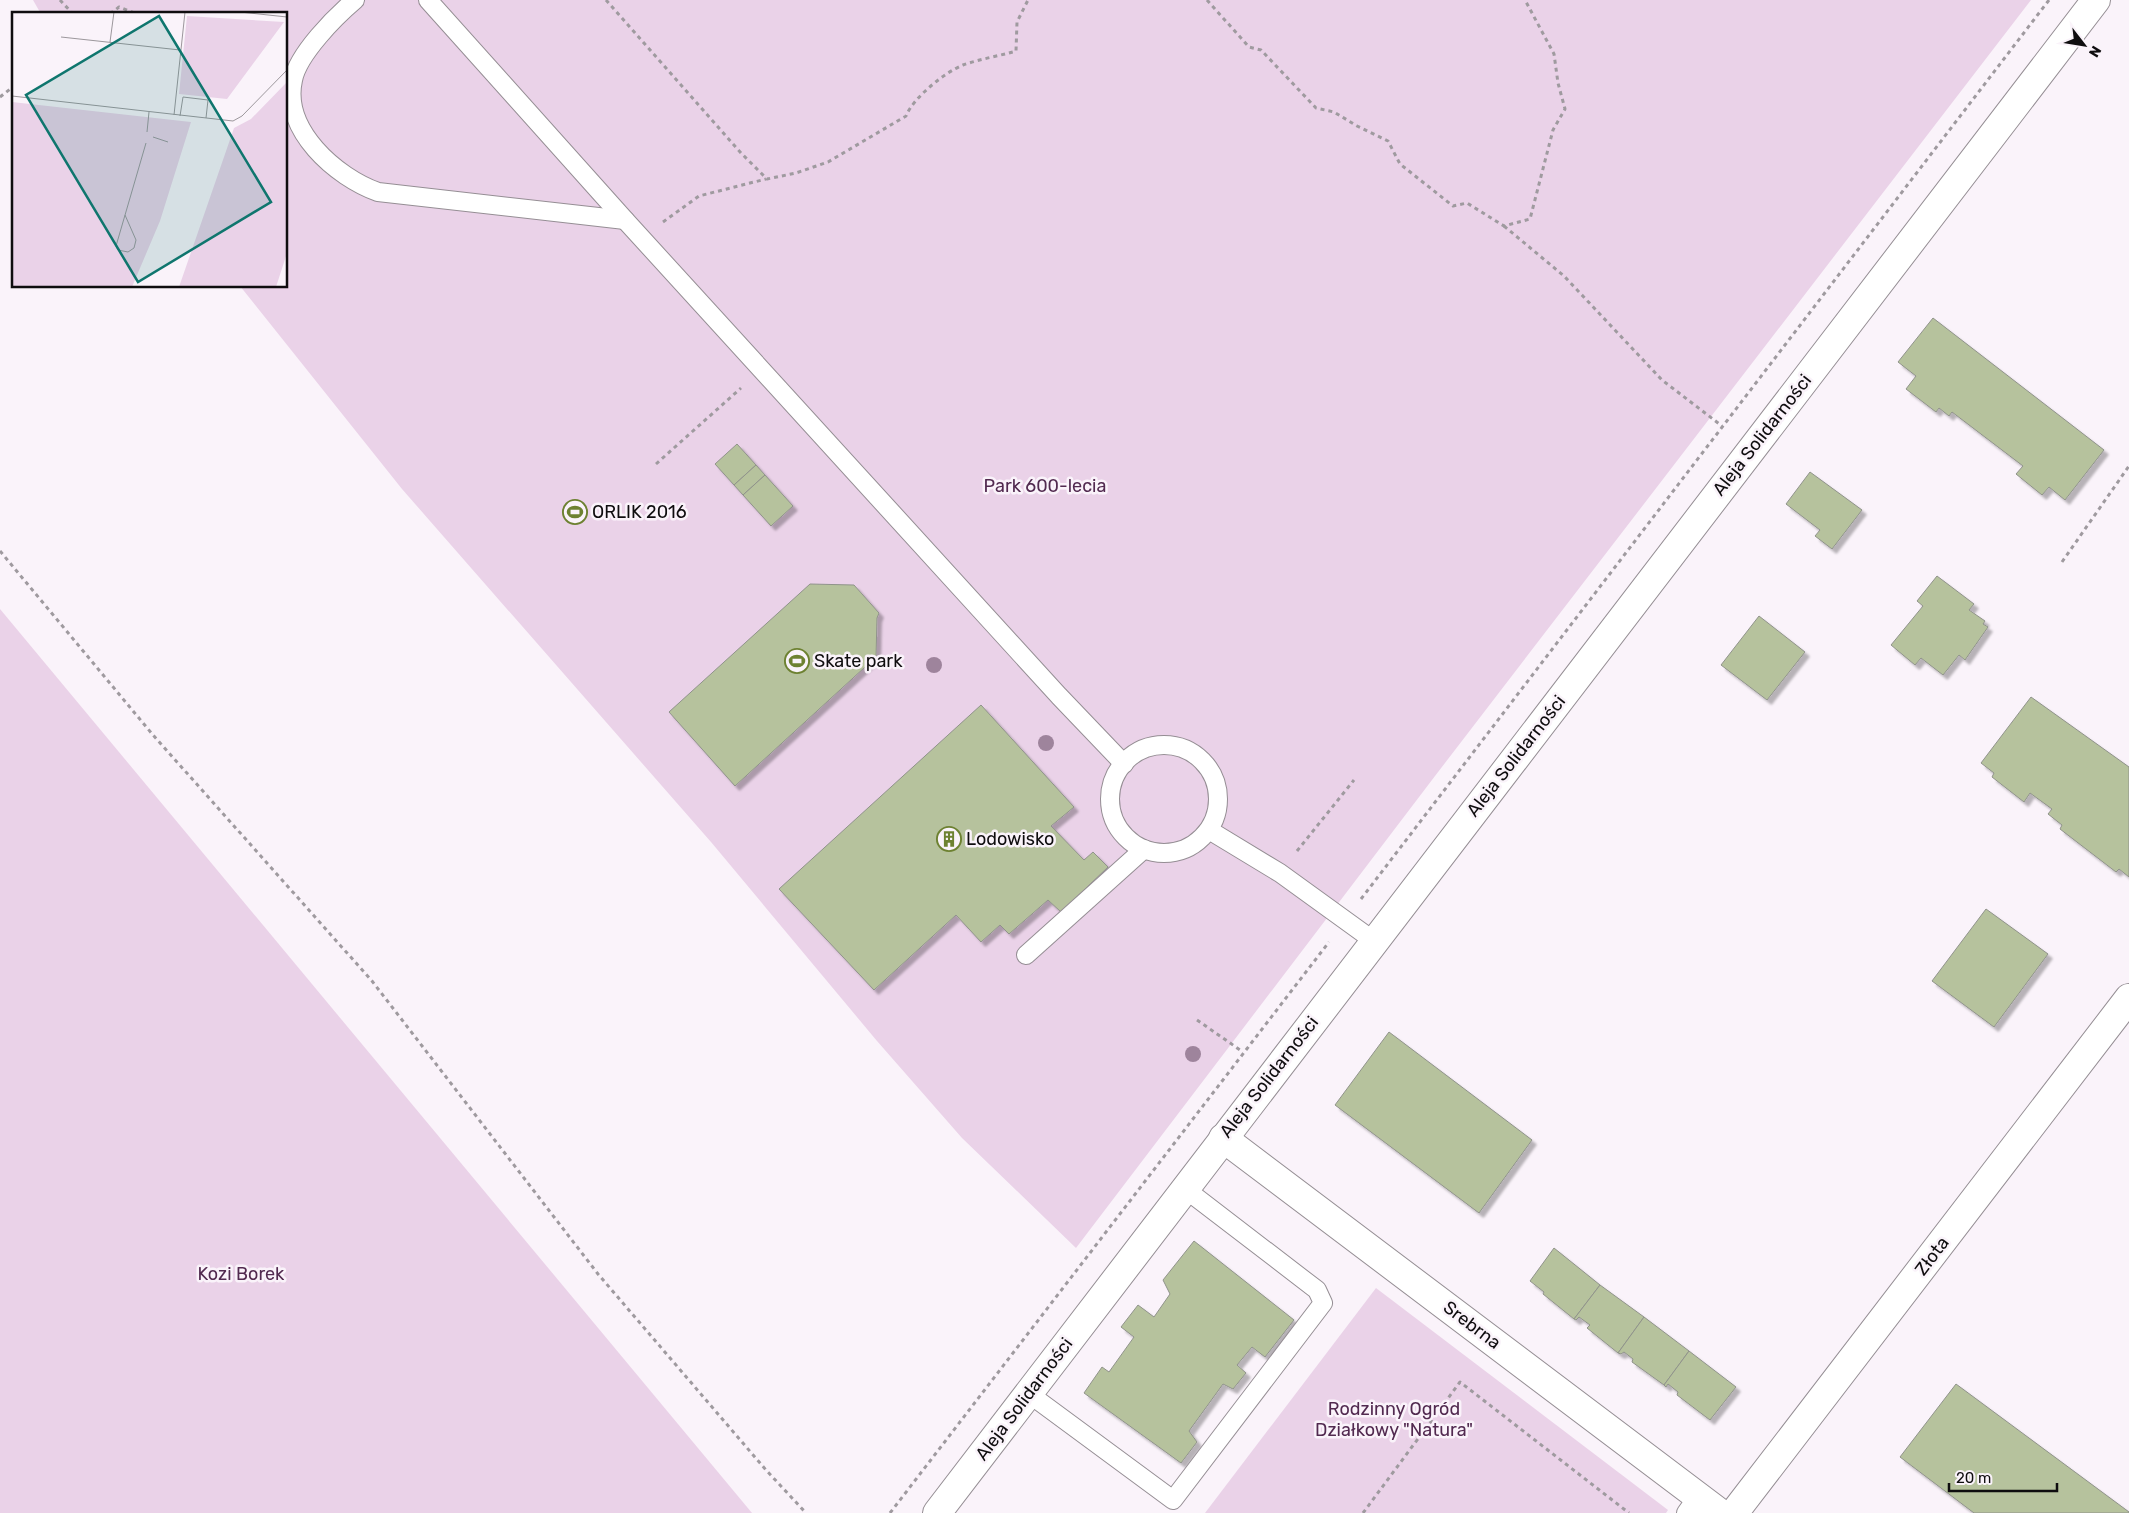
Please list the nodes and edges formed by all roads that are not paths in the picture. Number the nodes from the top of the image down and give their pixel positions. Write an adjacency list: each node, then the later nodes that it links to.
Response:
1 (355, 0): 4 (lane)
2 (428, 0): 4 (lane)
3 (2096, 0): 8 (street, Aleja Solidarności)
4 (625, 220): 5 (lane)
5 (1124, 764): 6 (lane); 7 (lane)
6 (1209, 830): 7 (lane); 8 (lane)
7 (1144, 850): 9 (lane)
8 (1374, 941): 11 (street, Aleja Solidarności)
9 (1026, 955)
10 (2129, 998): 17 (street, Złota)
11 (1223, 1138): 12 (street, Aleja Solidarności); 14 (street, Srebrna)
12 (1184, 1188): 13 (street, Aleja Solidarności); 13 (lane)
13 (1028, 1393): 15 (street, Aleja Solidarności)
14 (1692, 1505): 16 (street, Srebrna)
15 (937, 1513)
16 (1720, 1513)
17 (1734, 1513)

